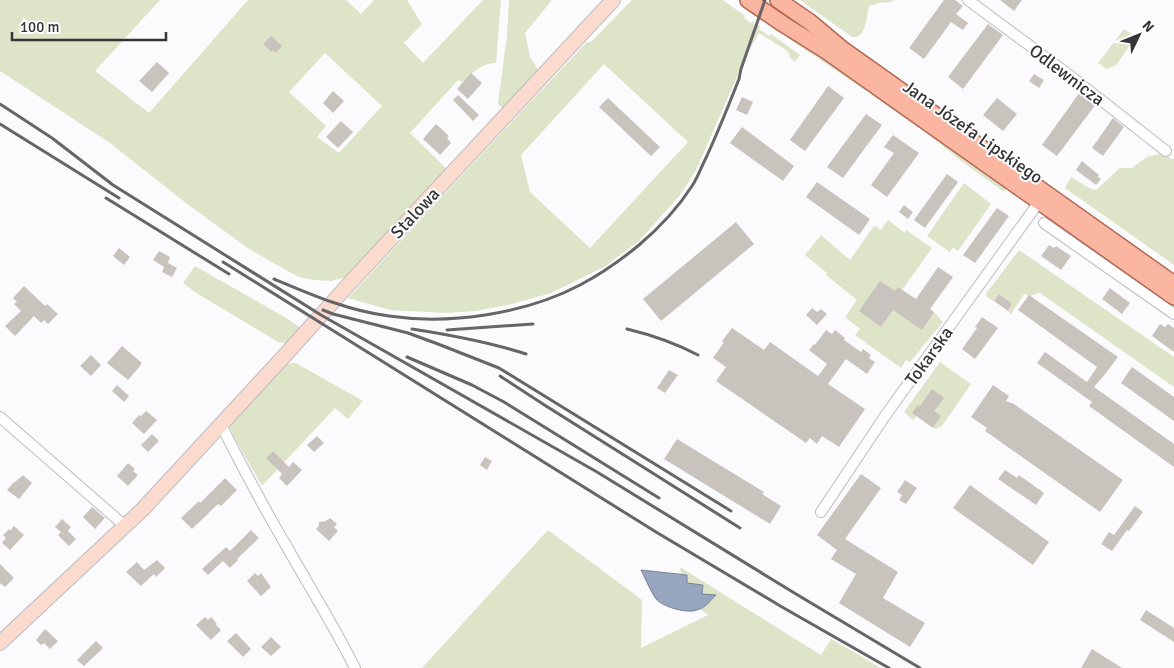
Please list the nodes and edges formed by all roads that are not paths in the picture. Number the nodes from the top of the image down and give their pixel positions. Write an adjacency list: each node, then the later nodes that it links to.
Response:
1 (748, 0): 6 (main road, Jana Józefa Lipskiego)
2 (778, 0): 6 (main road, Jana Józefa Lipskiego)
3 (968, 0): 5 (street, Odlewnicza)
4 (613, 1): 12 (street, Stalowa)
5 (1166, 151)
6 (1043, 195): 8 (main road, Jana Józefa Lipskiego); 9 (main road, Jana Józefa Lipskiego); 13 (street, Tokarska)
7 (1044, 222): 10 (street)
8 (1174, 284)
9 (1174, 297)
10 (1174, 314)
11 (0, 417): 14 (street)
12 (221, 425): 14 (street, Stalowa); 16 (street)
13 (821, 512)
14 (125, 526): 15 (street, Stalowa)
15 (0, 643)
16 (354, 668)

